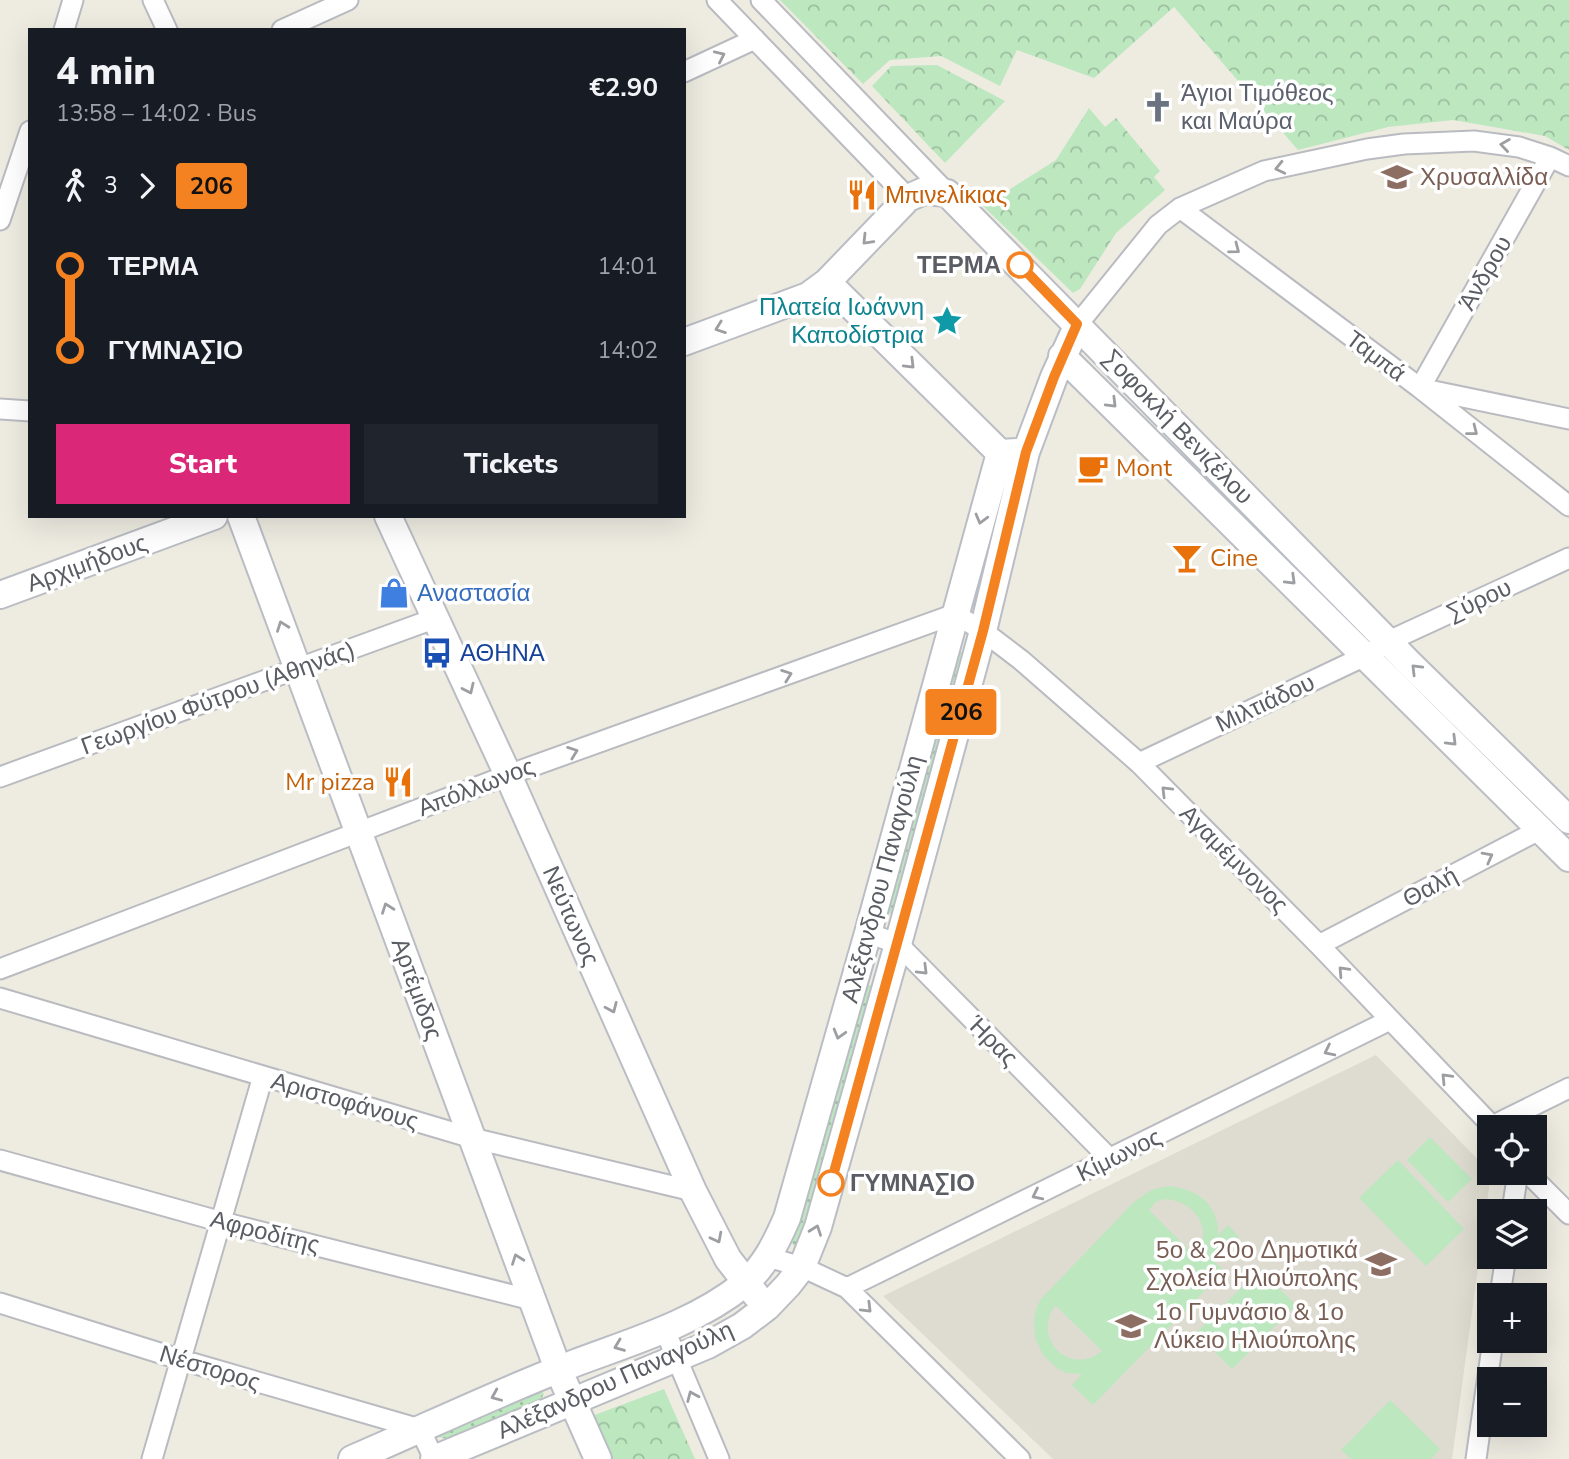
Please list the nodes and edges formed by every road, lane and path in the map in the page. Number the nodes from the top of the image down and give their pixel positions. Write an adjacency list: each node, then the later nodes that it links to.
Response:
1 (74, 0): 6 (street)
2 (153, 0): 7 (street)
3 (348, 0): 8 (street)
4 (717, 0): 9 (street)
5 (761, 0): 14 (street, Σοφοκλή Βενιζέλου)
6 (65, 28)
7 (166, 28)
8 (286, 28)
9 (755, 39): 10 (street, one-way to 9); 15 (street)
10 (686, 71)
11 (28, 137): 17 (street)
12 (1550, 157): 13 (street); 16 (street, one-way to 16); 22 (street, Άνδρου)
13 (1569, 166)
14 (947, 193): 15 (street); 19 (street, Σοφοκλή Βενιζέλου)
15 (908, 198): 18 (street, one-way to 18)
16 (1180, 208): 19 (street); 22 (street, Ταμπά, one-way to 22)
17 (0, 220)
18 (827, 282): 20 (street, one-way to 20); 27 (street, one-way to 27)
19 (1077, 324): 21 (street, Αλέξανδρου Παναγούλη); 37 (street, Σοφοκλή Βενιζέλου)
20 (686, 341)
21 (1062, 356): 26 (street, Αλέξανδρου Παναγούλη); 38 (street, Σοφοκλή Βενιζέλου, one-way to 38)
22 (1420, 388): 25 (street); 28 (street, Ταμπά, one-way to 28)
23 (0, 409): 24 (street)
24 (28, 411)
25 (1569, 419)
26 (1026, 452): 27 (street); 36 (street, Αλέξανδρου Παναγούλη)
27 (1000, 453): 34 (street, Αλέξανδρου Παναγούλη, one-way to 34)
28 (1569, 506)
29 (209, 518): 33 (street, Αρχιμήδους)
30 (242, 518): 39 (street, Αρτέμιδος, one-way to 30)
31 (389, 518): 35 (street, Νεύτωνος)
32 (1569, 558): 37 (street, Σύρου)
33 (0, 595)
34 (955, 614): 36 (street, Αγαμέμνονος); 41 (street, Απόλλωνος, one-way to 34); 47 (street, Αλέξανδρου Παναγούλη)
35 (436, 618): 39 (street, Γεωργίου Φύτρου (Αθηνάς)); 41 (street, Νεύτωνος, one-way to 41)
36 (983, 631): 40 (street, Αγαμέμνονος); 48 (street, Αλέξανδρου Παναγούλη)
37 (1389, 641): 38 (street, Μιλτιάδου); 43 (street, Σοφοκλή Βενιζέλου, one-way to 37)
38 (1367, 655): 40 (street, Μιλτιάδου); 44 (street, Σοφοκλή Βενιζέλου, one-way to 44)
39 (298, 668): 42 (street, Γεωργίου Φύτρου (Αθηνάς)); 45 (street, Αρτέμιδος)
40 (1139, 764): 49 (street, Αγαμέμνονος, one-way to 40)
41 (508, 775): 45 (street, Απόλλωνος); 61 (street, Νεύτωνος, one-way to 61)
42 (0, 777)
43 (1569, 820)
44 (1541, 829): 46 (street, Σοφοκλή Βενιζέλου); 49 (street, Θαλή, one-way to 44)
45 (358, 832): 50 (street, Απόλλωνος); 57 (street, Αρτέμιδος, one-way to 45)
46 (1569, 858)
47 (868, 933): 48 (street, Ήρας); 64 (street, Αλέξανδρου Παναγούλη, one-way to 64)
48 (898, 944): 58 (street, Ήρας, one-way to 58); 65 (street, Αλέξανδρου Παναγούλη, one-way to 48)
49 (1319, 945): 52 (street, Αγαμέμνονος, one-way to 49)
50 (0, 969)
51 (0, 998): 53 (street, Αριστοφάνους)
52 (1390, 1020): 55 (street, Αγαμέμνονος, one-way to 52); 58 (street, Κίμωνος, one-way to 58)
53 (263, 1076): 57 (street, Αριστοφάνους); 63 (street)
54 (1569, 1088): 56 (street)
55 (1481, 1115)
56 (1514, 1115)
57 (472, 1138): 61 (street, Αριστοφάνους); 68 (street, Αρτέμιδος, one-way to 57)
58 (1110, 1159): 67 (street, Κίμωνος, one-way to 67)
59 (0, 1160): 63 (street, Αφροδίτης)
60 (1540, 1185): 62 (street)
61 (693, 1191): 66 (street, Νεύτωνος, one-way to 66)
62 (1569, 1214)
63 (222, 1222): 68 (street, Αφροδίτης); 74 (street)
64 (774, 1247): 65 (street); 66 (street, Αλέξανδρου Παναγούλη)
65 (802, 1267): 67 (street); 70 (street, Αλέξανδρου Παναγούλη)
66 (745, 1282): 70 (street, Νεύτωνος); 71 (street, Αλέξανδρου Παναγούλη)
67 (847, 1288): 83 (street, one-way to 83)
68 (532, 1300): 75 (street, Αρτέμιδος)
69 (0, 1303): 74 (street, Νέστορος)
70 (767, 1307): 73 (street, Αλέξανδρου Παναγούλη)
71 (664, 1328): 73 (street); 75 (street, Αλέξανδρου Παναγούλη, one-way to 75)
72 (1491, 1353): 84 (street)
73 (677, 1358): 76 (street, Αλέξανδρου Παναγούλη); 82 (street, one-way to 73)
74 (181, 1360): 77 (street, Νέστορος); 78 (street)
75 (558, 1369): 76 (street, Αρτέμιδος); 77 (street, Αλέξανδρου Παναγούλη, one-way to 77)
76 (571, 1401): 80 (street, Αλέξανδρου Παναγούλη); 81 (street, Αρτέμιδος)
77 (420, 1429): 79 (street, Αλέξανδρου Παναγούλη); 80 (street)
78 (152, 1459)
79 (352, 1459)
80 (434, 1459)
81 (598, 1459)
82 (719, 1459)
83 (1020, 1459)
84 (1476, 1459)

